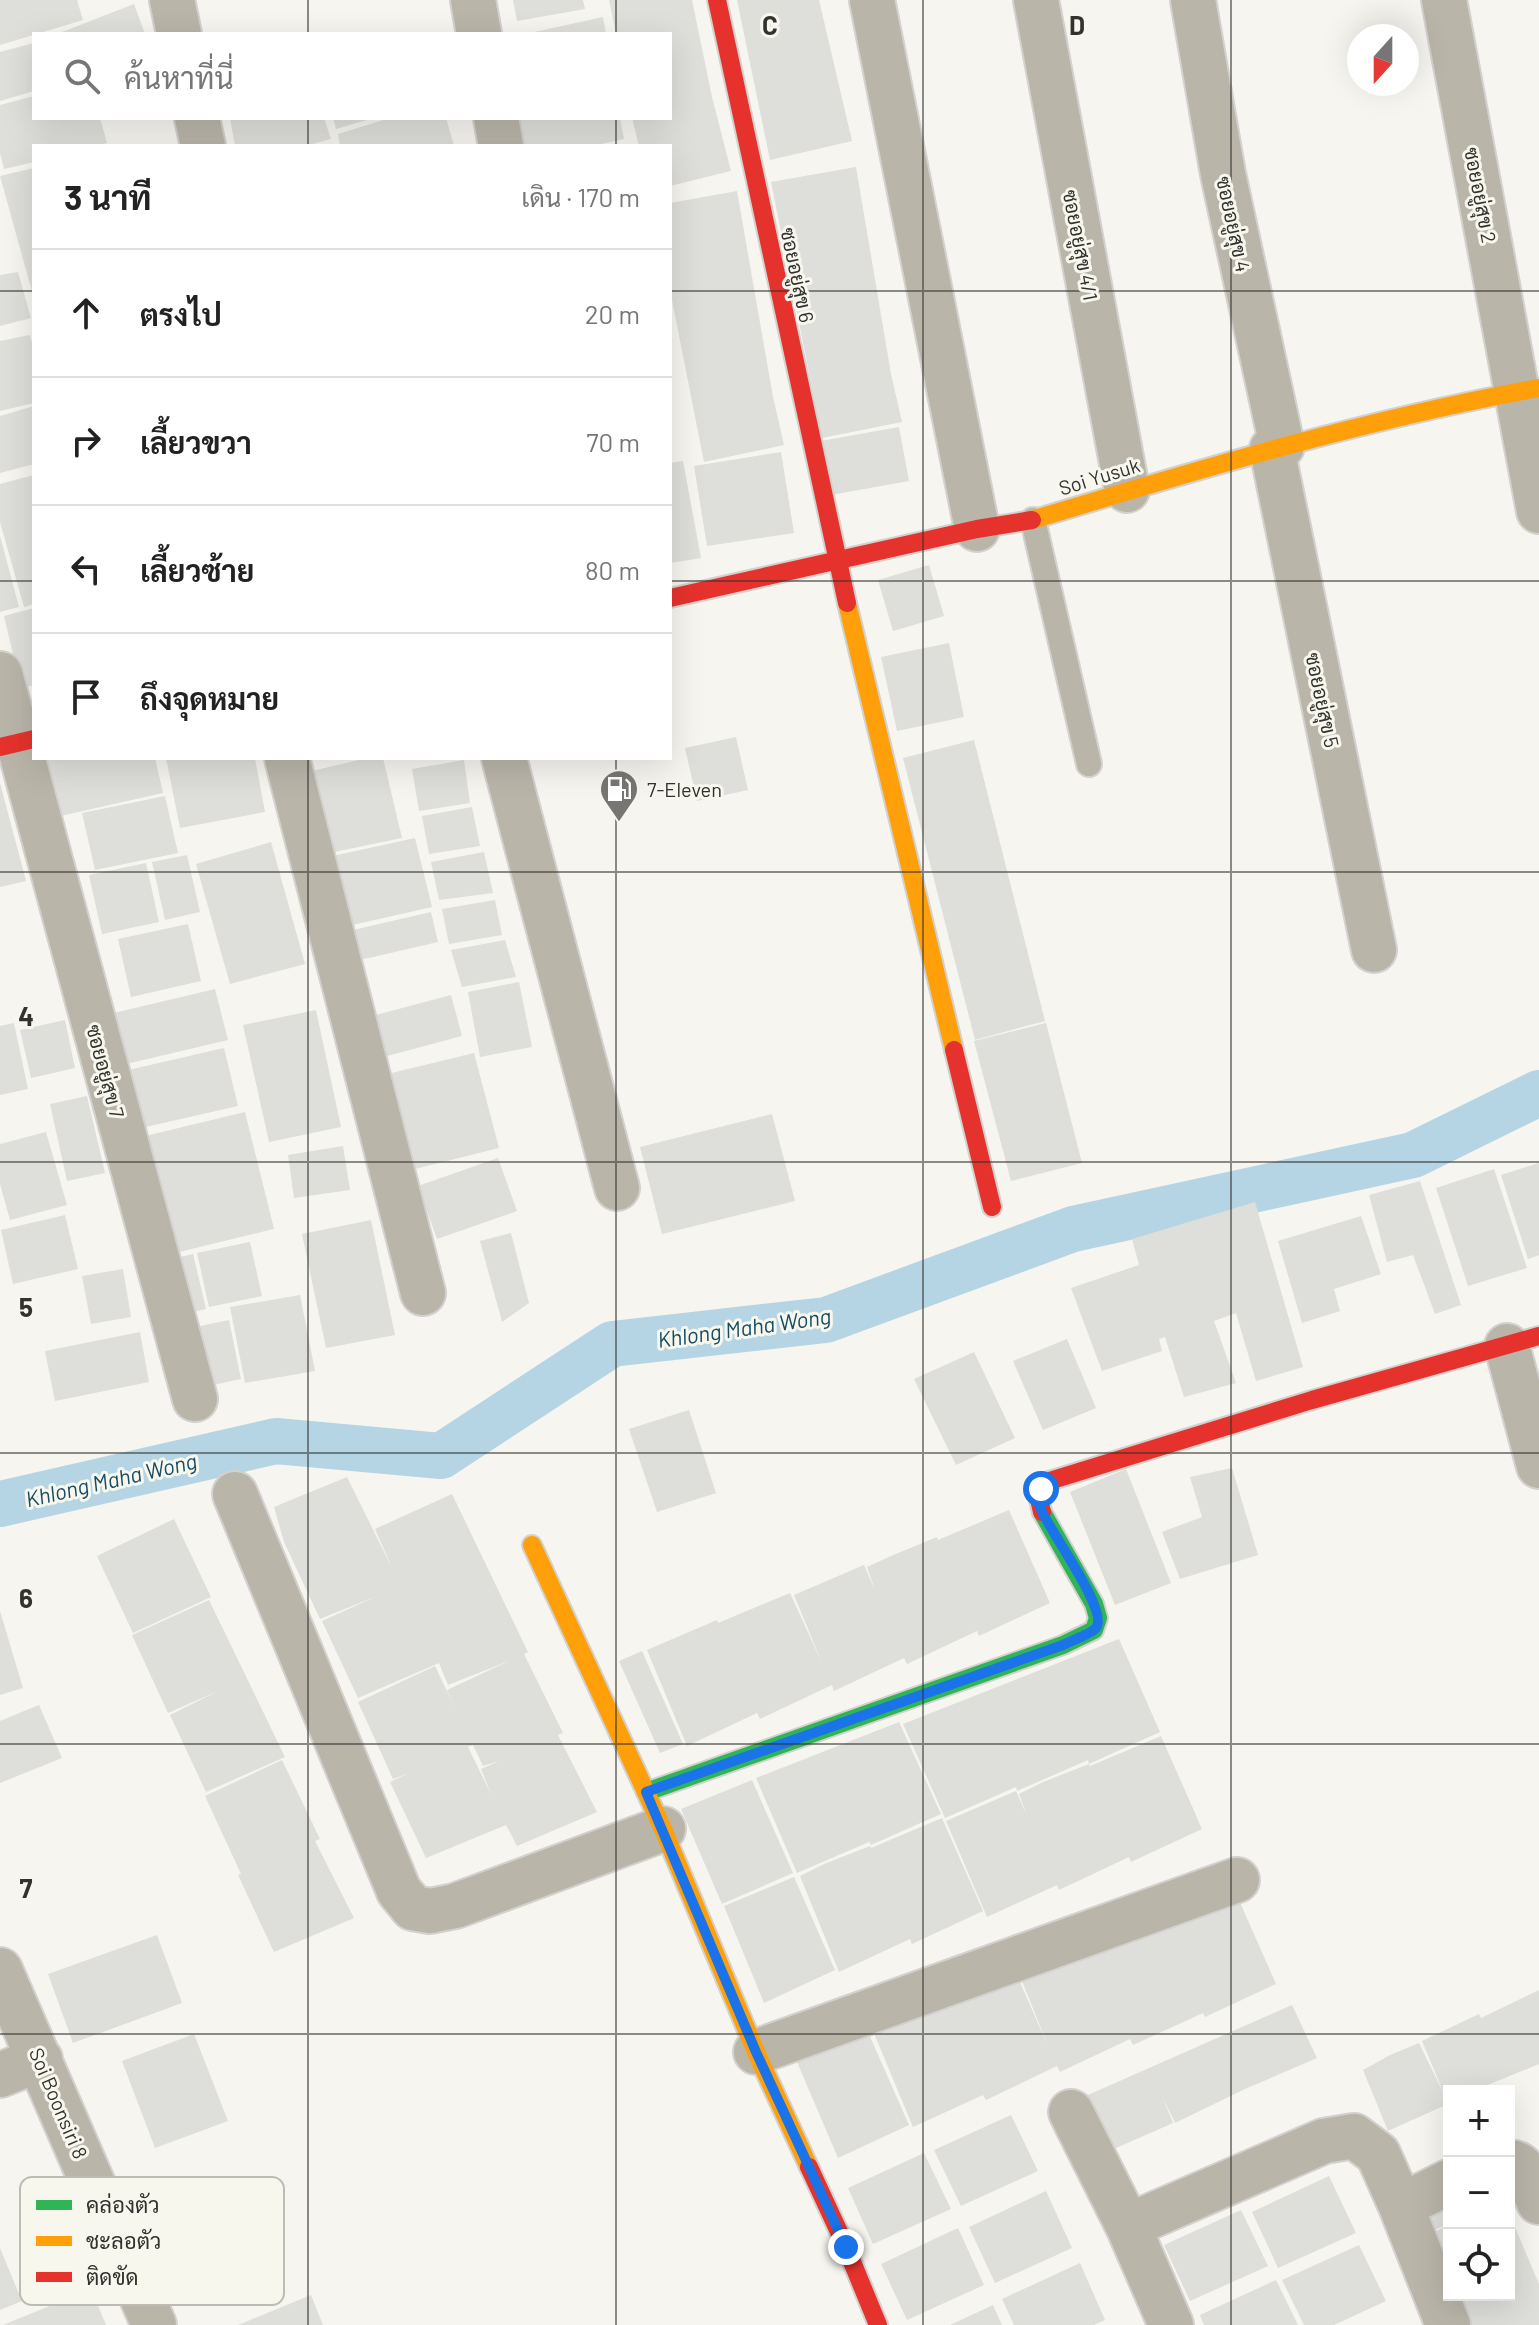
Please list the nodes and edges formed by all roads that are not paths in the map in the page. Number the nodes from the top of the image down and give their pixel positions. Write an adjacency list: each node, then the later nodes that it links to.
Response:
1 (172, 0): 8 (street)
2 (473, 0): 9 (street)
3 (717, 0): 20 (street, ซอยอยู่สุข 6)
4 (872, 0): 19 (street)
5 (1036, 0): 16 (street, ซอยอยู่สุข 4/1)
6 (1193, 0): 15 (street, ซอยอยู่สุข 4)
7 (1444, 0): 14 (street, ซอยอยู่สุข 2)
8 (179, 32)
9 (479, 32)
10 (197, 120): 12 (street)
11 (496, 120): 13 (street)
12 (203, 144)
13 (501, 144)
14 (1528, 389): 15 (street, Soi Yusuk); 17 (street, ซอยอยู่สุข 2)
15 (1277, 448): 16 (street, Soi Yusuk); 27 (street, ซอยอยู่สุข 5)
16 (1127, 490): 18 (street, Soi Yusuk)
17 (1539, 511)
18 (1033, 520): 19 (street, Soi Yusuk); 26 (lane)
19 (977, 529): 20 (street, Soi Yusuk)
20 (836, 559): 21 (street, Soi Yusuk); 29 (street, ซอยอยู่สุข 6)
21 (672, 598)
22 (0, 674): 23 (street, ซอยอยู่สุข 7)
23 (17, 743): 32 (street, ซอยอยู่สุข 7)
24 (288, 760): 30 (street)
25 (505, 760): 28 (street)
26 (1089, 764)
27 (1374, 950)
28 (617, 1188)
29 (992, 1207)
30 (423, 1293)
31 (1523, 1341): 33 (street); 36 (street)
32 (195, 1399)
33 (1539, 1466)
34 (235, 1494): 36 (street)
35 (532, 1545): 36 (street)
36 (654, 1811): 39 (street)
37 (1237, 1880): 39 (street)
38 (0, 1970): 40 (street, Soi Boonsiri 8)
39 (756, 2052): 51 (street)
40 (40, 2059): 41 (street); 44 (street, Soi Boonsiri 8)
41 (0, 2075)
42 (1071, 2112): 48 (street)
43 (1515, 2163): 46 (street)
44 (91, 2177)
45 (1443, 2185): 47 (street)
46 (1539, 2202)
47 (1401, 2206): 48 (street); 53 (street)
48 (1128, 2226): 52 (street)
49 (145, 2305): 50 (street, Soi Boonsiri 8)
50 (154, 2325)
51 (878, 2325)
52 (1171, 2325)
53 (1448, 2325)

